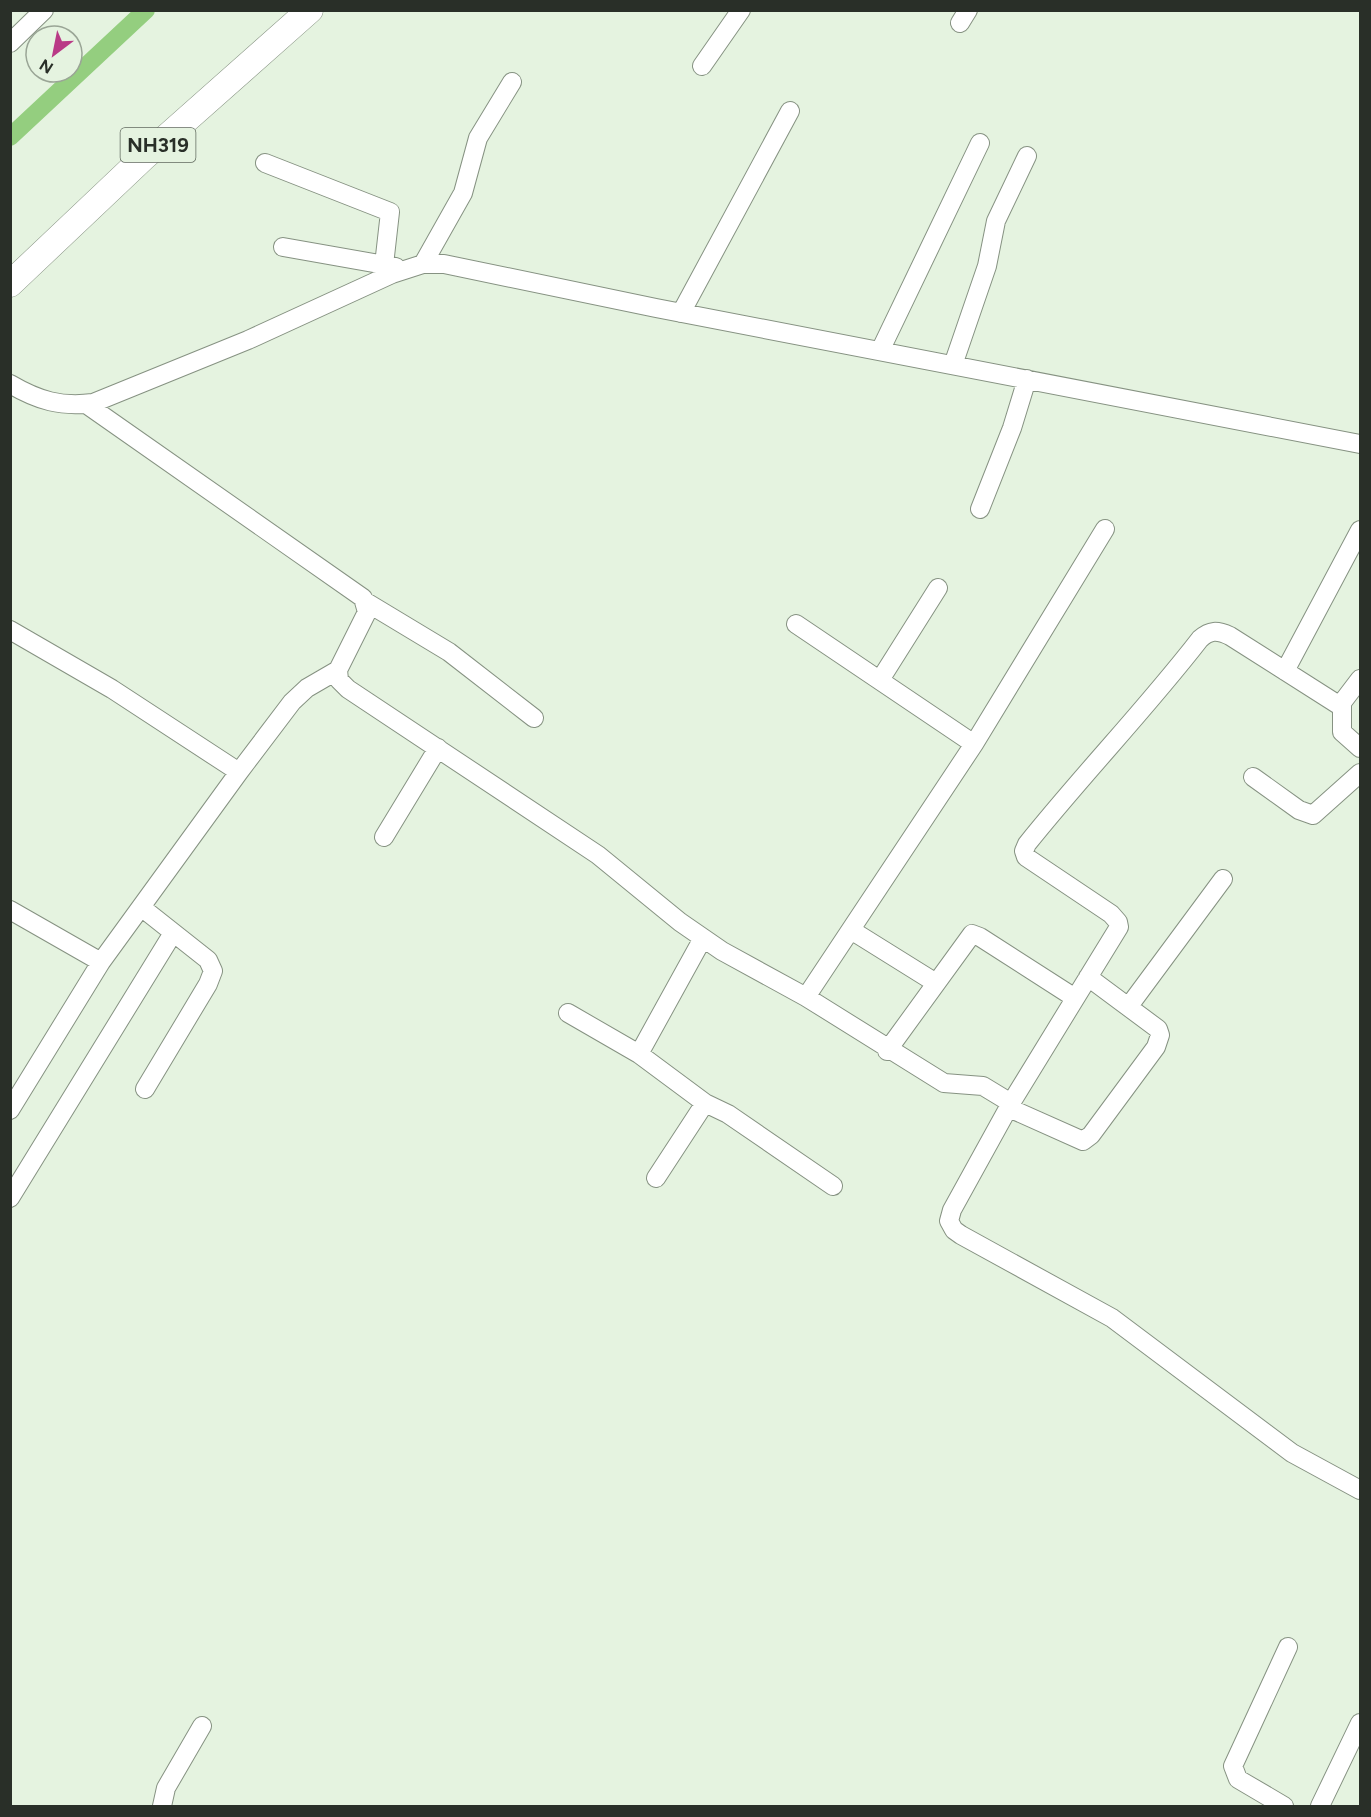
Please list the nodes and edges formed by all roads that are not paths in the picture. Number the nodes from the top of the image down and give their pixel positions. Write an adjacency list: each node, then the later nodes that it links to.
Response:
1 (44, 10): 4 (street)
2 (310, 10): 14 (highway, NH319)
3 (741, 10): 5 (street)
4 (10, 43)
5 (702, 66)
6 (512, 82): 13 (street)
7 (790, 111): 15 (street)
8 (980, 143): 16 (street)
9 (1027, 156): 17 (street)
10 (265, 163): 12 (street)
11 (283, 247): 12 (street)
12 (384, 265): 13 (street)
13 (414, 266): 15 (street); 20 (street)
14 (10, 284)
15 (681, 313): 16 (street)
16 (880, 351): 17 (street)
17 (953, 365): 18 (street)
18 (1027, 379): 21 (street); 22 (street)
19 (10, 384): 20 (street)
20 (86, 404): 26 (street)
21 (1360, 444)
22 (980, 509)
23 (1105, 529): 35 (street)
24 (1360, 530): 30 (street)
25 (938, 588): 32 (street)
26 (366, 602): 29 (street); 34 (street)
27 (796, 624): 32 (street)
28 (10, 630): 38 (street)
29 (338, 670): 36 (street); 38 (street)
30 (1285, 671): 33 (street); 49 (street)
31 (1360, 679): 33 (street)
32 (880, 680): 35 (street)
33 (1342, 702): 37 (street)
34 (534, 718)
35 (974, 744): 45 (street)
36 (438, 748): 41 (street); 47 (street)
37 (1360, 748)
38 (239, 772): 43 (street)
39 (1360, 773): 40 (street)
40 (1253, 777)
41 (384, 837)
42 (1223, 879): 53 (street)
43 (141, 907): 46 (street); 48 (street)
44 (10, 910): 48 (street)
45 (850, 930): 50 (street); 51 (street)
46 (173, 933): 57 (street); 63 (street)
47 (703, 938): 51 (street); 56 (street)
48 (101, 962): 60 (street)
49 (1088, 977): 52 (street); 53 (street)
50 (936, 983): 52 (street); 55 (street)
51 (806, 997): 55 (street)
52 (1075, 999): 59 (street)
53 (1129, 1006): 59 (street)
54 (568, 1013): 56 (street)
55 (887, 1051): 59 (street)
56 (639, 1054): 58 (street)
57 (145, 1089)
58 (705, 1103): 61 (street); 62 (street)
59 (1010, 1105): 64 (street)
60 (10, 1110)
61 (656, 1178)
62 (833, 1186)
63 (10, 1198)
64 (1360, 1490)
65 (1288, 1647): 69 (street)
66 (1360, 1723): 70 (street)
67 (202, 1726): 68 (street)
68 (162, 1806)
69 (1284, 1806)
70 (1320, 1806)

